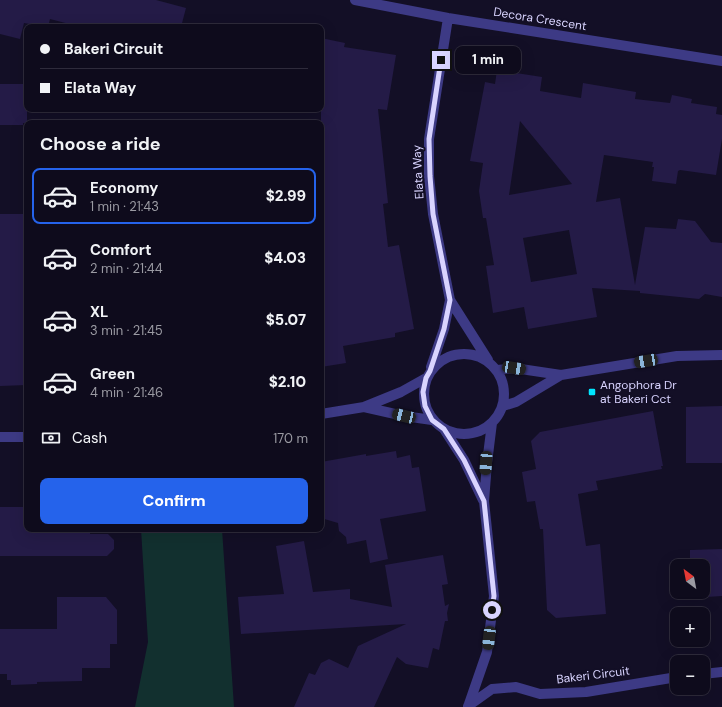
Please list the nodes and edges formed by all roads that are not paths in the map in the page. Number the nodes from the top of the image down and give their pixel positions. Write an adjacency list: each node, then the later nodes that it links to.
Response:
1 (355, 0): 2 (street, Decora Crescent)
2 (448, 18): 3 (street, Decora Crescent); 4 (street, Elata Way)
3 (722, 61)
4 (450, 300): 6 (street, Elata Way); 8 (street, Elata Way)
5 (722, 355): 9 (street)
6 (488, 360): 7 (street); 8 (street)
7 (498, 370): 9 (street); 10 (street)
8 (428, 374): 11 (street); 13 (street)
9 (561, 375): 10 (street)
10 (503, 406): 14 (street)
11 (364, 407): 12 (street); 13 (street)
12 (324, 414)
13 (432, 420): 15 (street)
14 (492, 423): 15 (street); 18 (street, Bakeri Circuit)
15 (444, 429): 18 (street, Bakeri Circuit)
16 (0, 437): 17 (street)
17 (24, 437)
18 (484, 501): 22 (street, Bakeri Circuit)
19 (722, 672): 20 (street)
20 (710, 673)
21 (670, 678): 22 (street, Bakeri Circuit)
22 (468, 705)

